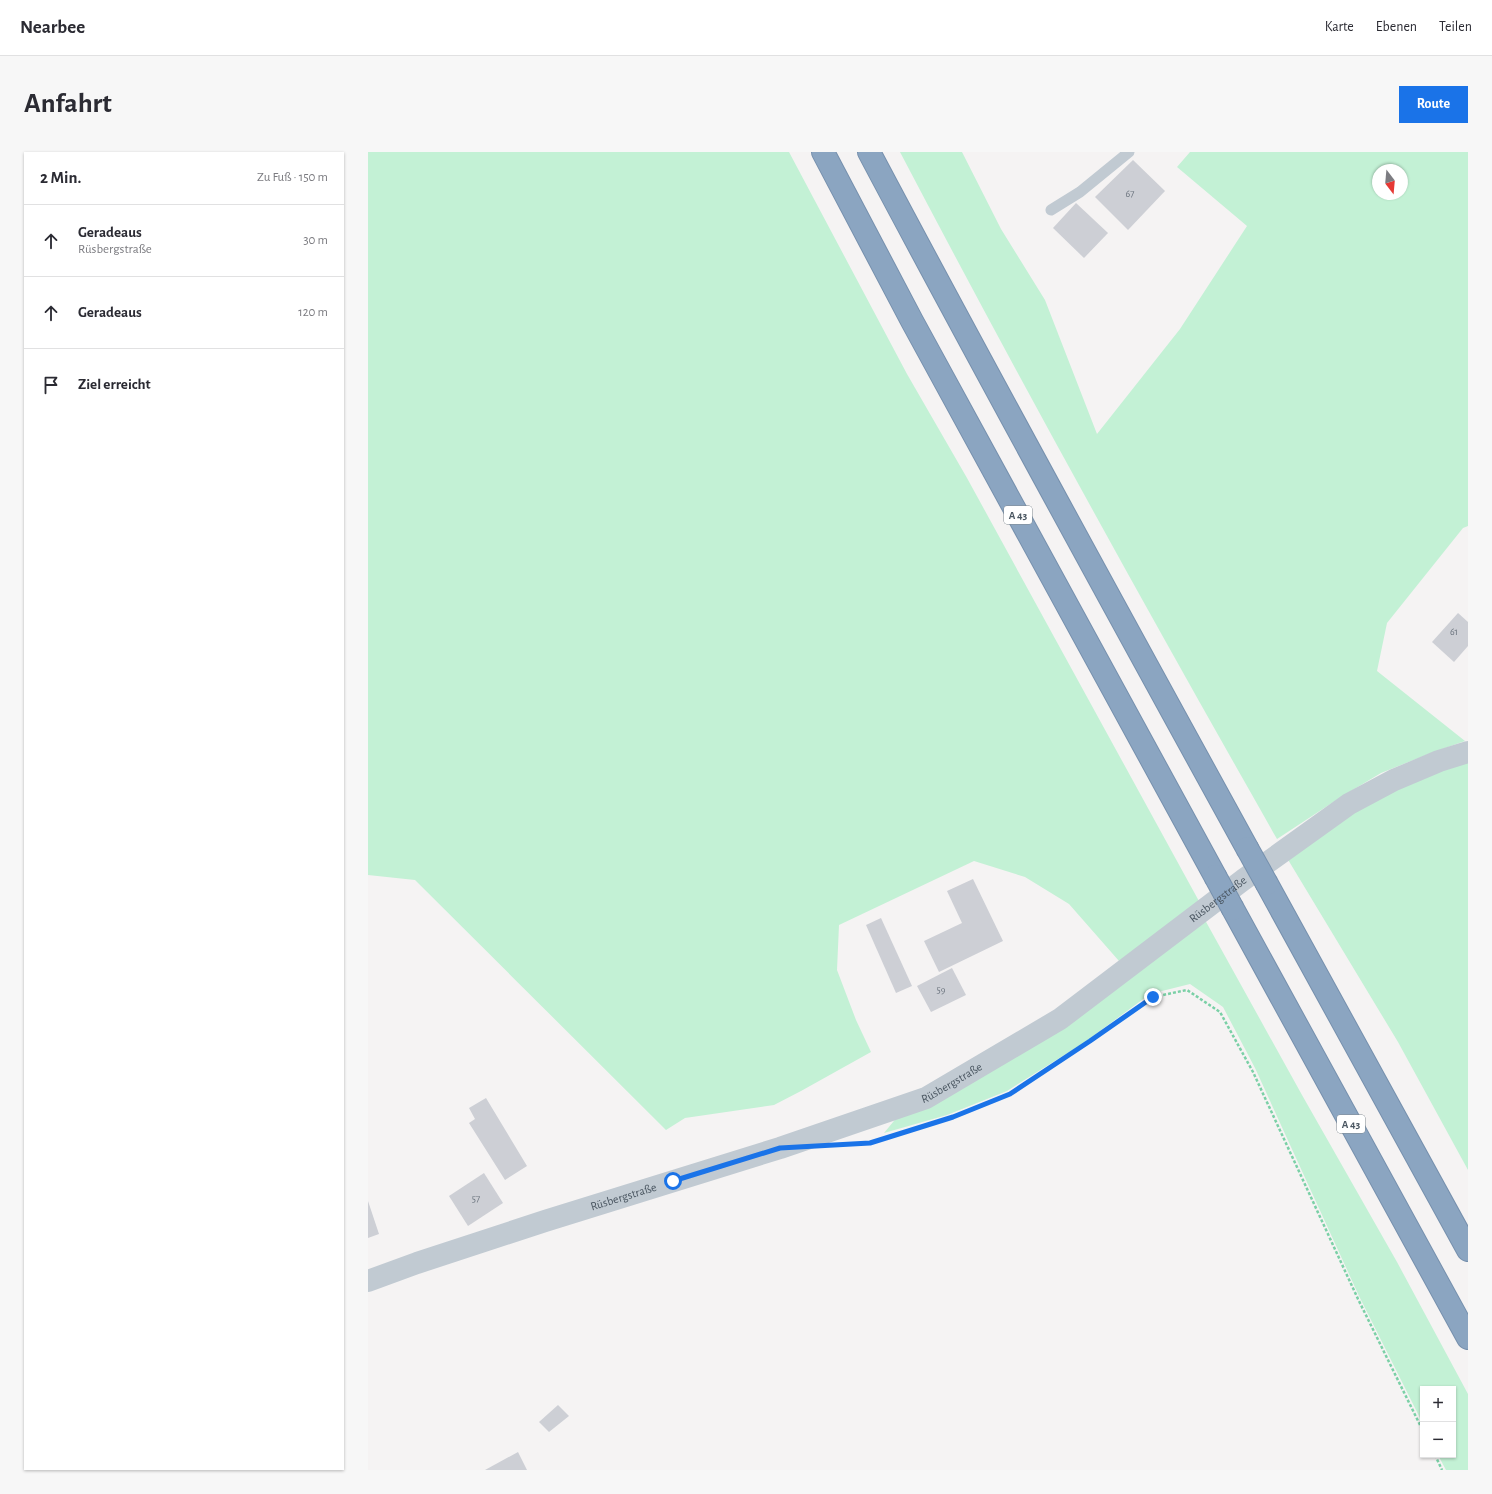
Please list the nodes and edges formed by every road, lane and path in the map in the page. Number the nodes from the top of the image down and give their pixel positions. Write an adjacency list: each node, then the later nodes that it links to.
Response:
1 (824, 152): 9 (highway, A 43, bridge)
2 (869, 152): 7 (highway, bridge)
3 (1129, 152): 4 (lane)
4 (1051, 210)
5 (1468, 752): 8 (street, Rüsbergstraße)
6 (893, 1136): 10 (path)
7 (1468, 1250)
8 (368, 1281)
9 (1468, 1338)
10 (1420, 1425)
11 (1436, 1458): 12 (path)
12 (1442, 1470)

